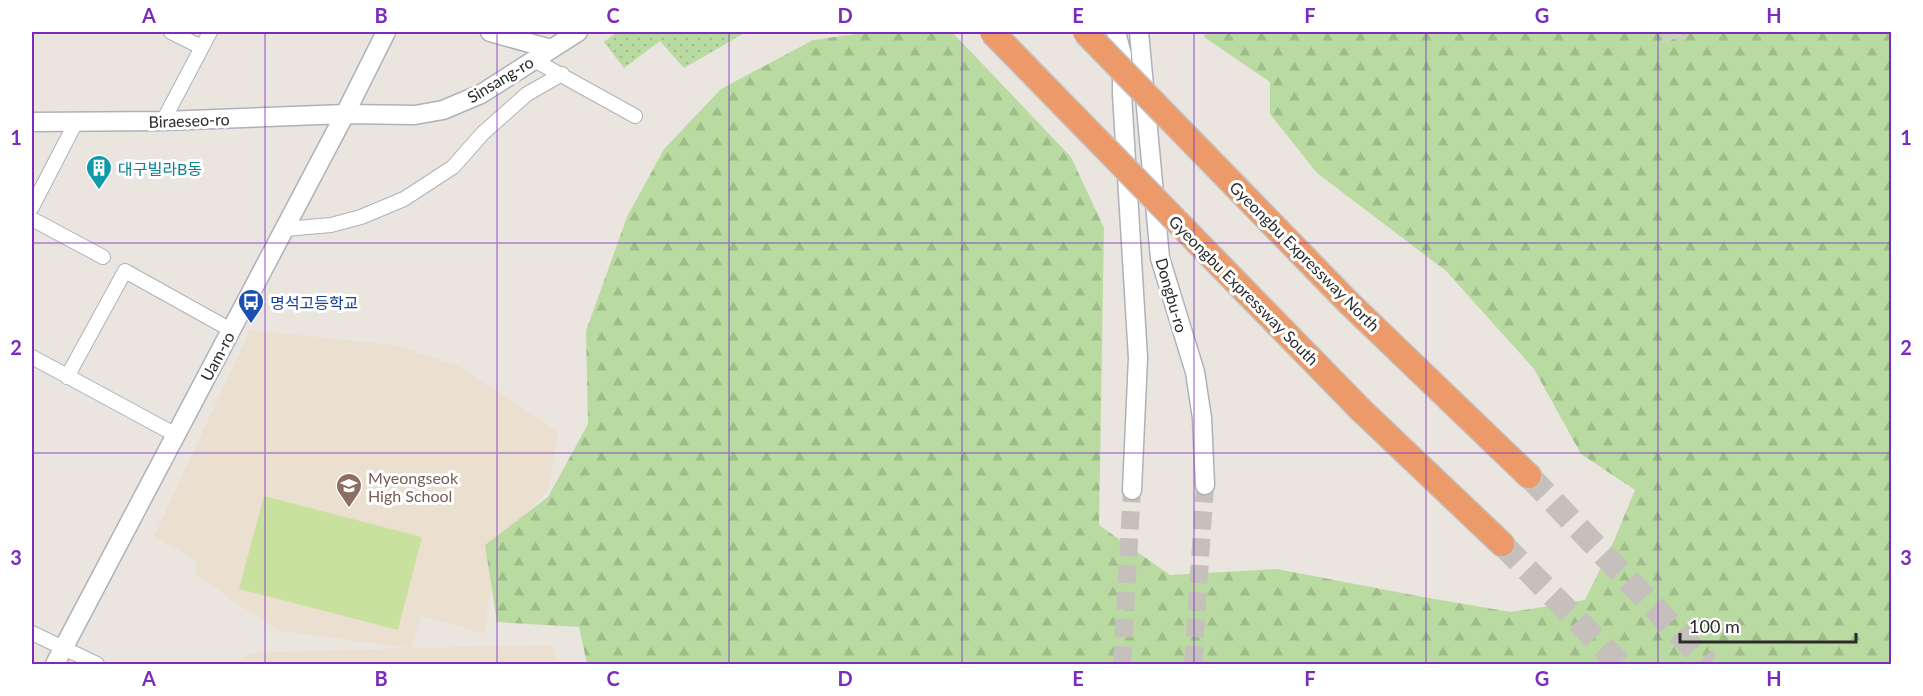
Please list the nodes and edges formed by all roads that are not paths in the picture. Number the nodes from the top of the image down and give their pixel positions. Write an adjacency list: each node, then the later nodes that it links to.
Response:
1 (171, 32): 10 (street)
2 (210, 32): 10 (street)
3 (386, 32): 14 (main road, Uam-ro)
4 (490, 32): 11 (main road)
5 (578, 32): 11 (main road, Sinsang-ro)
6 (992, 32): 30 (highway, Gyeongbu Expressway South, bridge)
7 (1085, 32): 27 (highway, Gyeongbu Expressway North, bridge)
8 (1116, 32): 29 (main road, Dongbu-ro)
9 (1139, 32): 28 (main road, Dongbu-ro)
10 (201, 47): 16 (street)
11 (551, 50): 12 (main road, Sinsang-ro)
12 (534, 60): 13 (street); 14 (main road, Sinsang-ro)
13 (562, 74): 15 (street); 21 (street)
14 (345, 114): 16 (main road, Biraeseo-ro); 21 (main road, Uam-ro)
15 (635, 116)
16 (163, 121): 18 (main road, Biraeseo-ro)
17 (32, 122): 18 (main road, Biraeseo-ro)
18 (76, 122): 19 (street)
19 (32, 207)
20 (32, 219): 22 (street)
21 (285, 229): 23 (main road, Uam-ro)
22 (103, 256)
23 (231, 330): 25 (street); 26 (main road, Uam-ro)
24 (32, 357): 25 (street)
25 (67, 376): 26 (street)
26 (176, 435): 32 (main road, Uam-ro)
27 (1529, 476)
28 (1205, 485)
29 (1132, 490)
30 (1502, 544)
31 (32, 633): 32 (street)
32 (64, 648): 33 (main road, Uam-ro); 34 (street)
33 (55, 664)
34 (97, 664)

